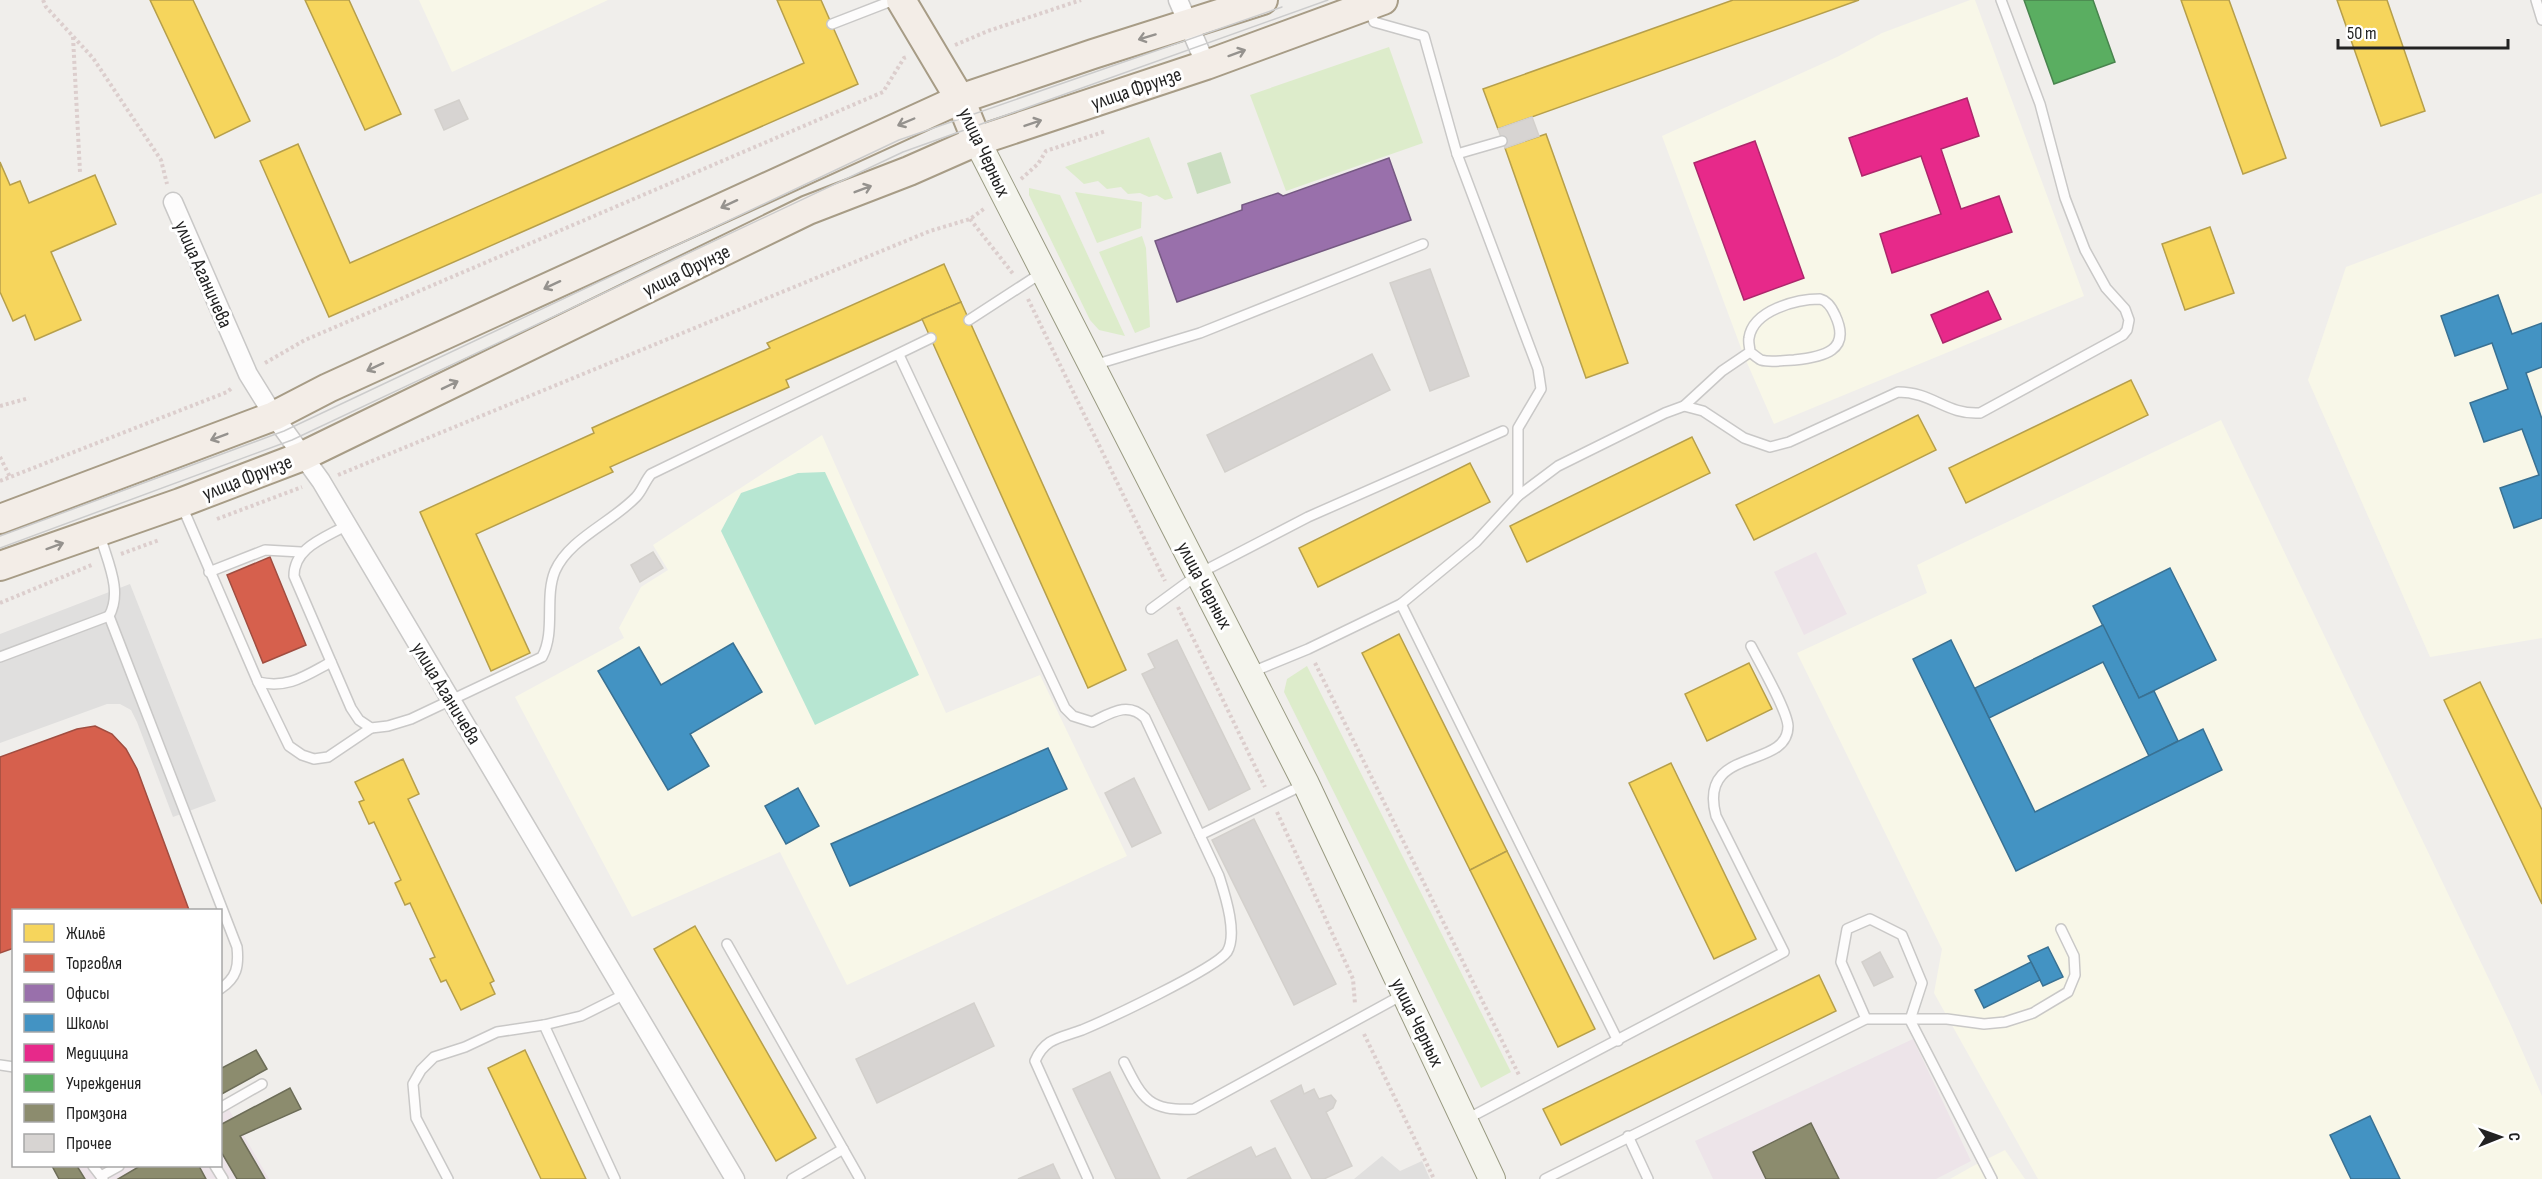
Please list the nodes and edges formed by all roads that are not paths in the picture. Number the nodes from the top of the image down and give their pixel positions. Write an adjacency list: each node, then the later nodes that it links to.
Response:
1 (894, 0): 9 (lane)
2 (901, 0): 11 (main road, улица Черных)
3 (1263, 0): 7 (main road, улица Фрунзе)
4 (2001, 0): 23 (lane)
5 (2536, 0): 8 (lane)
6 (1376, 3): 10 (main road, улица Фрунзе, one-way to 6); 14 (lane)
7 (1183, 13): 10 (street); 11 (main road, улица Фрунзе, one-way to 11)
8 (2542, 20)
9 (832, 24)
10 (1206, 65): 12 (main road, улица Фрунзе, one-way to 10)
11 (960, 99): 12 (main road, улица Черных); 24 (main road, улица Фрунзе, one-way to 24)
12 (977, 141): 17 (street, улица Черных); 26 (main road, улица Фрунзе, one-way to 12)
13 (1502, 141): 14 (lane)
14 (1457, 154): 27 (lane)
15 (173, 202): 24 (street, улица Аганичева)
16 (1423, 244): 22 (lane)
17 (1043, 272): 18 (lane); 22 (street, улица Черных)
18 (969, 320)
19 (931, 338): 21 (lane)
20 (1750, 352): 20 (lane); 23 (lane)
21 (899, 355): 44 (lane); 47 (lane)
22 (1092, 366): 35 (street, улица Черных)
23 (1684, 406): 27 (lane)
24 (274, 416): 26 (street, улица Аганичева); 29 (main road, улица Фрунзе, one-way to 29)
25 (1503, 431): 35 (lane)
26 (303, 456): 28 (main road, улица Фрунзе); 30 (street, улица Аганичева)
27 (1518, 496): 36 (lane)
28 (186, 515): 31 (main road, улица Фрунзе); 34 (lane)
29 (0, 519)
30 (347, 525): 32 (lane); 44 (street, улица Аганичева)
31 (99, 530): 33 (main road, улица Фрунзе, one-way to 31); 38 (lane)
32 (301, 552): 34 (lane); 41 (lane)
33 (0, 566)
34 (209, 572): 43 (lane)
35 (1200, 573): 37 (lane); 42 (street, улица Черных)
36 (1401, 604): 42 (lane); 56 (lane)
37 (1151, 609)
38 (109, 616): 40 (lane); 50 (lane)
39 (1751, 646): 56 (lane)
40 (0, 657)
41 (331, 662): 43 (lane); 45 (lane)
42 (1250, 673): 46 (street, улица Черных)
43 (258, 682): 45 (lane)
44 (452, 700): 45 (lane); 51 (street, улица Аганичева)
45 (371, 728)
46 (1306, 784): 47 (lane); 52 (street, улица Черных)
47 (1200, 834): 70 (lane)
48 (2061, 929): 54 (lane)
49 (728, 944): 62 (lane)
50 (222, 987)
51 (625, 994): 55 (lane); 67 (street, улица Аганичева)
52 (1404, 994): 57 (lane); 60 (street, улица Черных)
53 (1866, 1019): 54 (lane); 54 (lane); 61 (lane)
54 (1910, 1020): 74 (lane)
55 (544, 1025): 65 (lane); 66 (lane)
56 (1618, 1041): 60 (lane)
57 (1125, 1062)
58 (262, 1084): 59 (lane)
59 (222, 1107)
60 (1465, 1120): 71 (street, улица Черных)
61 (1628, 1136): 72 (lane); 73 (lane)
62 (843, 1149): 68 (lane); 69 (lane)
63 (117, 1167): 64 (lane)
64 (102, 1177)
65 (448, 1179)
66 (615, 1179)
67 (735, 1179)
68 (792, 1179)
69 (861, 1179)
70 (1088, 1179)
71 (1492, 1179)
72 (1545, 1179)
73 (1648, 1179)
74 (1992, 1179)

